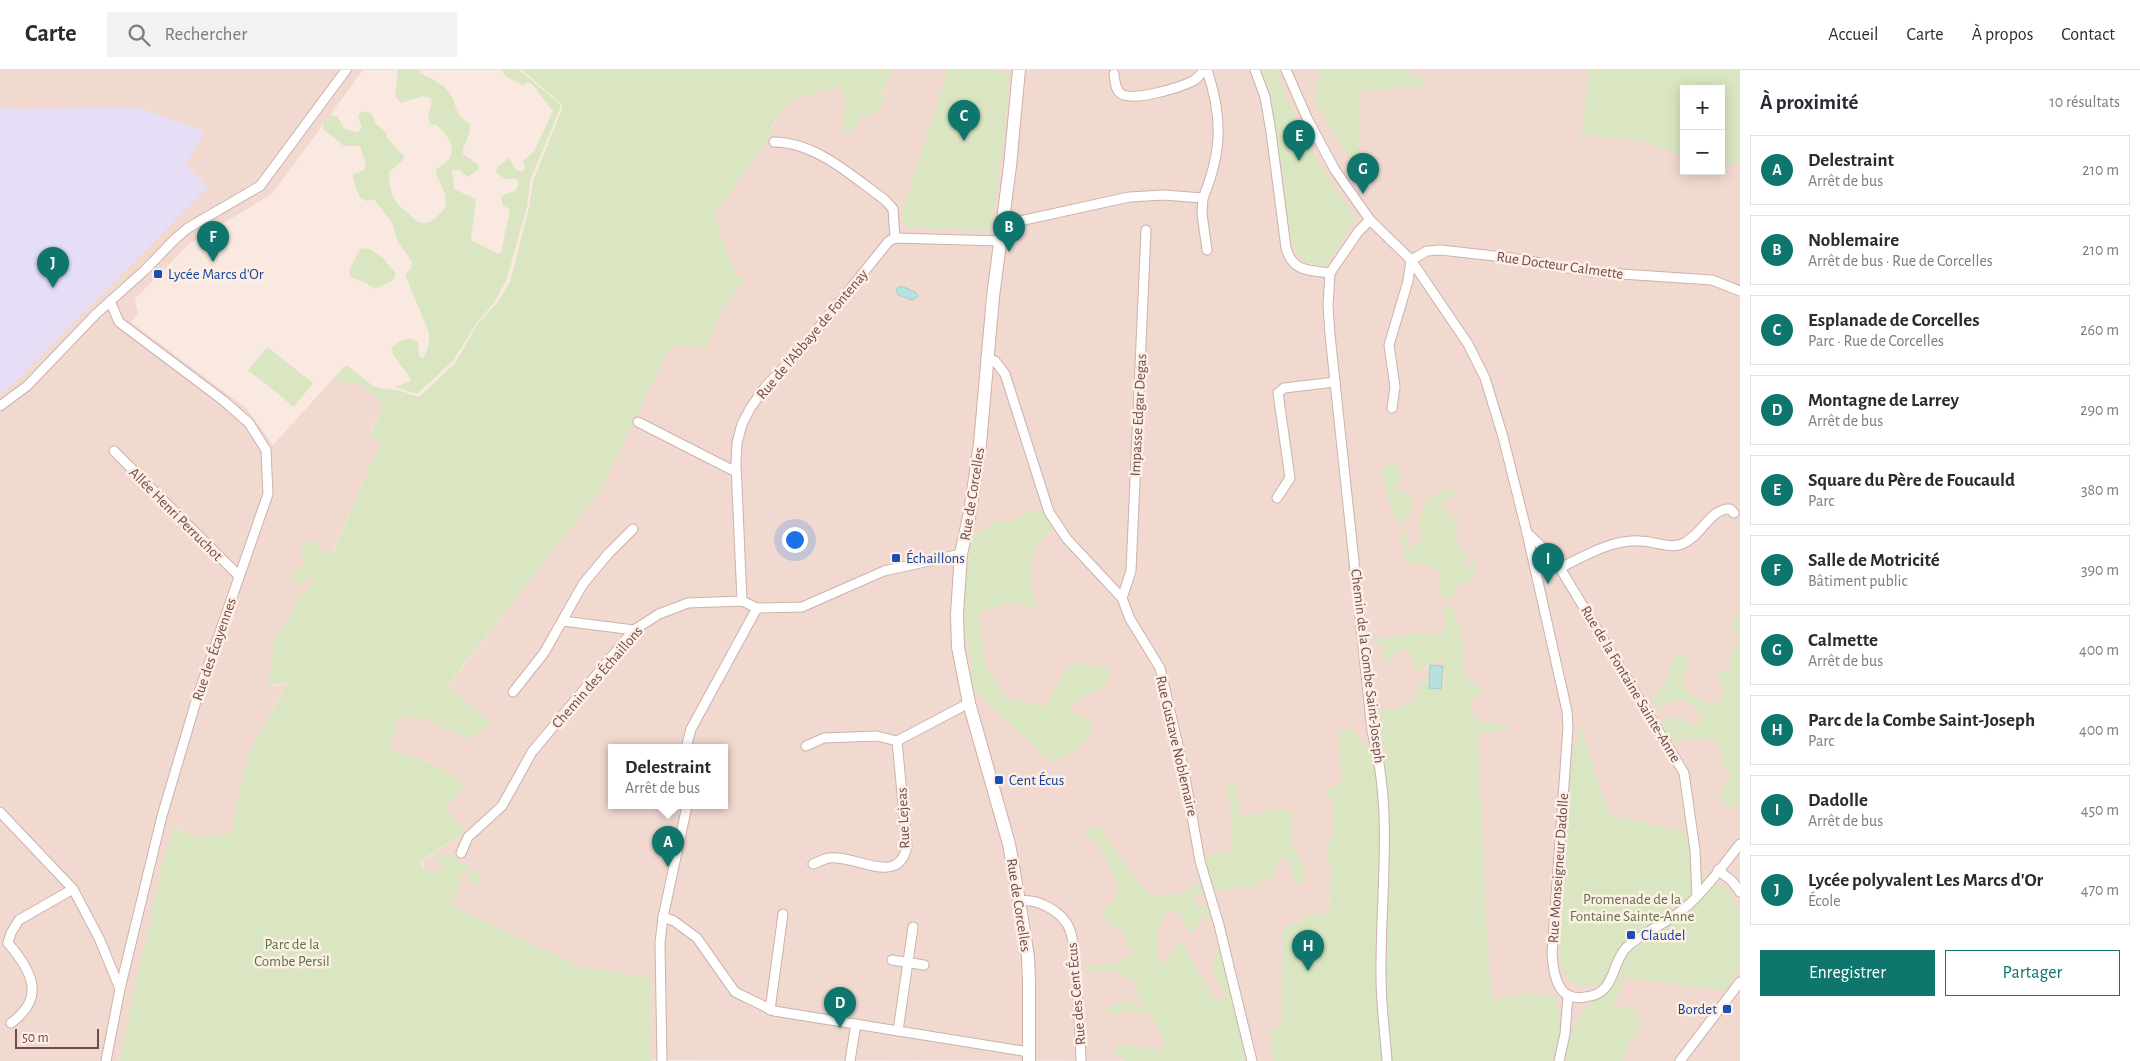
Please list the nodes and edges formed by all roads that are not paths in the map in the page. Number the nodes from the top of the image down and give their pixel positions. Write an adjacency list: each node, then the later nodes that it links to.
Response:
1 (346, 70): 18 (street)
2 (1019, 70): 10 (main road, Rue de Corcelles)
3 (1206, 70): 6 (street); 8 (street)
4 (1255, 70): 16 (street)
5 (1286, 70): 9 (street)
6 (1114, 74)
7 (774, 142): 12 (street)
8 (1203, 198): 10 (street); 14 (street)
9 (1370, 220): 15 (street); 16 (street)
10 (1002, 225): 13 (main road, Rue de Corcelles)
11 (1146, 230): 33 (street, Impasse Edgar Degas)
12 (895, 238): 13 (street); 25 (street, Rue de l'Abbaye de Fontenay)
13 (1000, 241): 19 (main road, Rue de Corcelles)
14 (1207, 250)
15 (1411, 260): 17 (street, Rue Docteur Calmette); 22 (street); 29 (street)
16 (1330, 273): 20 (street, Chemin de la Combe Saint-Joseph)
17 (1740, 291)
18 (110, 301): 21 (street); 32 (street, Rue des Écayennes)
19 (986, 358): 30 (main road, Rue de Corcelles); 33 (street, Rue Gustave Noblemaire)
20 (1335, 382): 26 (street); 73 (street, Chemin de la Combe Saint-Joseph)
21 (0, 406)
22 (1392, 408)
23 (638, 422): 25 (street)
24 (114, 451): 32 (street, Allée Henri Perruchot)
25 (736, 472): 34 (street, Rue de l'Abbaye de Fontenay)
26 (1277, 498)
27 (1734, 513): 31 (street)
28 (634, 529): 36 (street)
29 (1527, 533): 31 (street, Rue de la Fontaine Sainte-Anne); 62 (street, Rue Monseigneur Dadolle)
30 (962, 554): 35 (street, Chemin des Échaillons); 39 (main road, Rue de Corcelles)
31 (1560, 568): 51 (street, Rue de la Fontaine Sainte-Anne)
32 (239, 576): 61 (street, Rue des Écayennes)
33 (1122, 598): 72 (street, Rue Gustave Noblemaire)
34 (742, 601): 35 (street, Chemin des Échaillons); 37 (street, Chemin des Échaillons)
35 (757, 608): 41 (street)
36 (562, 622): 37 (street); 38 (street)
37 (634, 630): 46 (street, Chemin des Échaillons)
38 (513, 692)
39 (969, 703): 40 (street); 52 (main road, Rue de Corcelles)
40 (897, 742): 42 (street); 47 (street, Rue Lejeas)
41 (687, 744)
42 (806, 746)
43 (686, 809): 54 (street)
44 (0, 812): 49 (street)
45 (1740, 844): 48 (street)
46 (461, 853)
47 (813, 864)
48 (1718, 870): 50 (street); 51 (street)
49 (73, 889): 56 (street); 61 (street)
50 (1740, 892)
51 (1697, 896): 62 (street)
52 (1019, 901): 67 (main road, Rue de Corcelles); 71 (street, Rue des Cent Écus)
53 (783, 914): 63 (street)
54 (663, 917): 63 (street); 69 (street)
55 (913, 927): 58 (street)
56 (4, 943): 64 (street)
57 (892, 960): 58 (street)
58 (908, 963): 59 (street); 66 (street)
59 (924, 966)
60 (1740, 982): 75 (street)
61 (120, 989): 68 (street, Rue des Écayennes)
62 (1568, 995): 74 (street)
63 (770, 1010): 65 (street)
64 (11, 1023)
65 (856, 1024): 66 (street); 70 (street)
66 (898, 1031): 67 (street)
67 (1029, 1057)
68 (106, 1061)
69 (662, 1061)
70 (850, 1061)
71 (1081, 1061)
72 (1252, 1061)
73 (1387, 1061)
74 (1559, 1061)
75 (1680, 1061)

